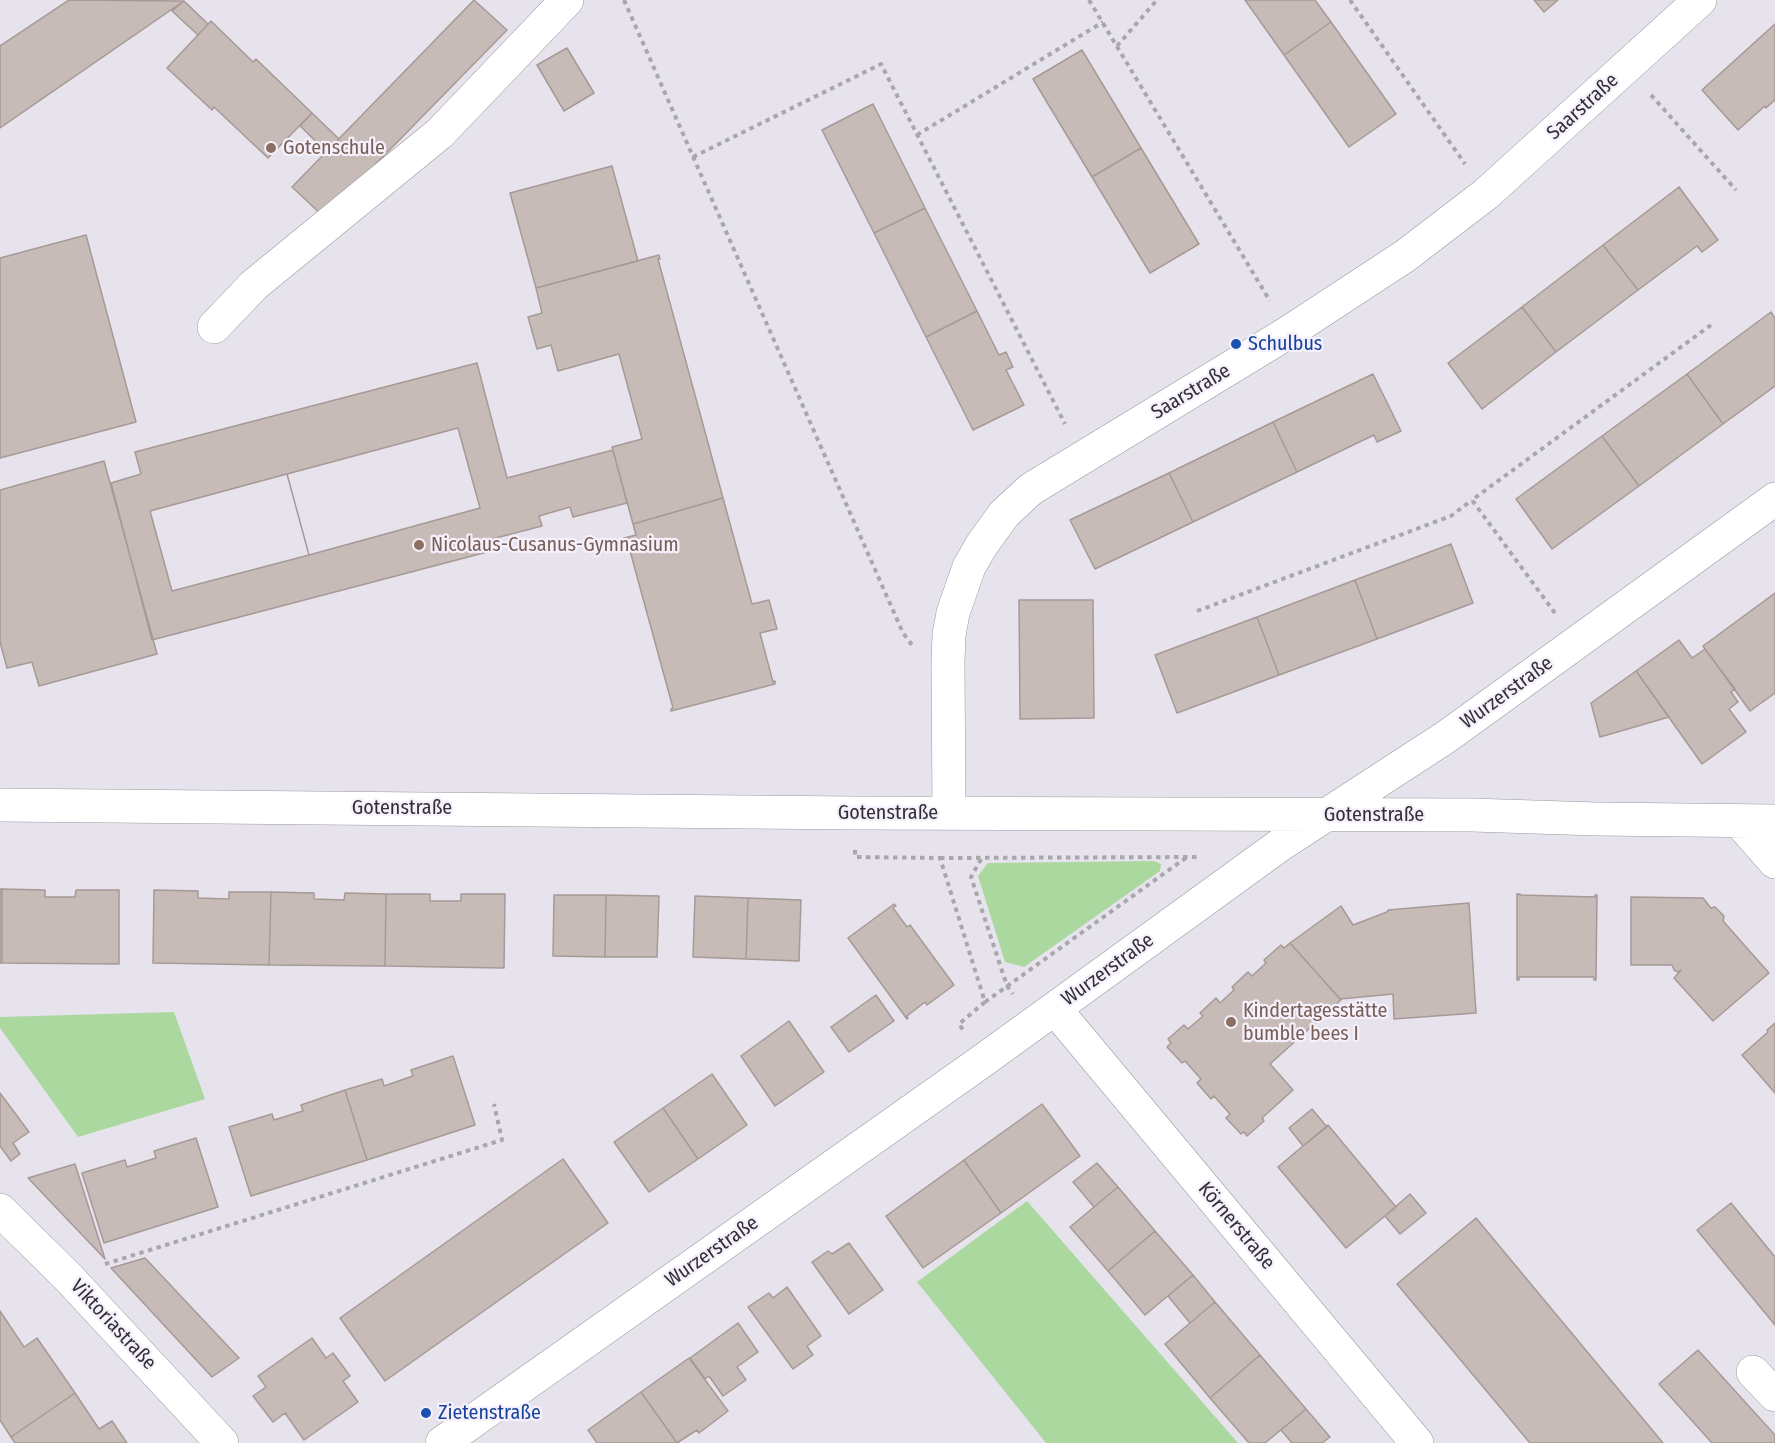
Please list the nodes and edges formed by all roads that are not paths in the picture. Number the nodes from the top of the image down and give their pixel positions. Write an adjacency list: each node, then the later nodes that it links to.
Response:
1 (567, 0): 3 (street)
2 (1700, 0): 6 (street, Saarstraße)
3 (214, 327)
4 (1775, 499): 7 (street, Wurzerstraße)
5 (0, 805): 6 (street, Gotenstraße)
6 (949, 813): 7 (street, Gotenstraße)
7 (1326, 814): 8 (street, Gotenstraße); 11 (street, Wurzerstraße)
8 (1739, 820): 9 (street, Gotenstraße); 10 (street)
9 (1775, 821)
10 (1775, 862)
11 (1045, 1016): 14 (street, Wurzerstraße); 15 (street, Körnerstraße)
12 (0, 1210): 13 (street, Viktoriastraße)
13 (222, 1443)
14 (442, 1443)
15 (1417, 1443)

